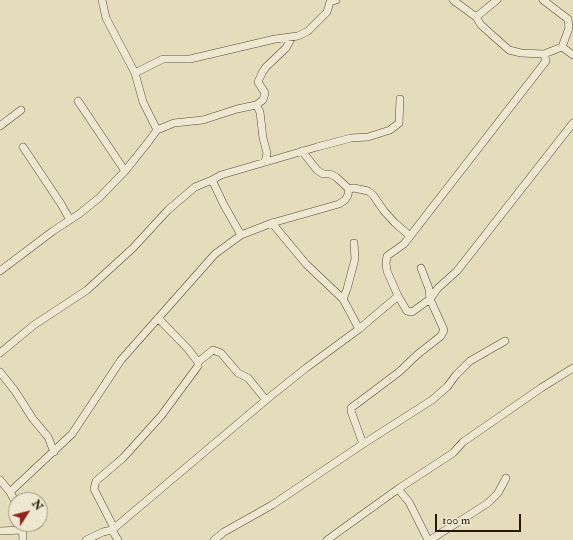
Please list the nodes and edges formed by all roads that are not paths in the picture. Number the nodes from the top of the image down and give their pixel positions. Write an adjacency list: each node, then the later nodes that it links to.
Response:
1 (102, 0): 11 (street)
2 (336, 0): 7 (street)
3 (453, 0): 6 (street)
4 (497, 0): 6 (street)
5 (543, 0): 8 (street)
6 (476, 17): 9 (street)
7 (292, 37): 11 (street); 14 (street)
8 (562, 47): 9 (street); 10 (street)
9 (544, 54): 28 (street)
10 (573, 55)
11 (135, 73): 18 (street)
12 (400, 99): 20 (street)
13 (78, 101): 22 (street)
14 (256, 105): 18 (street); 21 (street)
15 (21, 110): 17 (street)
16 (573, 123): 34 (street)
17 (0, 126)
18 (156, 130): 22 (street)
19 (23, 147): 25 (street)
20 (302, 151): 21 (street); 24 (street)
21 (265, 162): 23 (street)
22 (125, 171): 25 (street)
23 (212, 180): 27 (street); 38 (street)
24 (349, 189): 26 (street); 28 (street)
25 (70, 220): 31 (street)
26 (272, 223): 27 (street); 33 (street)
27 (241, 235): 35 (street)
28 (410, 236): 32 (street)
29 (354, 243): 33 (street)
30 (421, 268): 34 (street)
31 (0, 271)
32 (398, 296): 34 (street); 36 (street)
33 (344, 299): 36 (street)
34 (430, 299): 43 (street)
35 (158, 318): 39 (street); 44 (street)
36 (359, 328): 42 (street)
37 (505, 341): 43 (street)
38 (0, 353)
39 (198, 362): 42 (street); 49 (street)
40 (573, 368): 47 (street)
41 (0, 372): 44 (street)
42 (266, 400): 49 (street)
43 (363, 444): 52 (street)
44 (54, 452): 48 (street)
45 (506, 478): 54 (street)
46 (0, 480): 48 (street)
47 (398, 489): 53 (street); 54 (street)
48 (10, 492)
49 (113, 529): 50 (street); 51 (street)
50 (86, 540)
51 (118, 540)
52 (214, 540)
53 (327, 540)
54 (429, 540)

